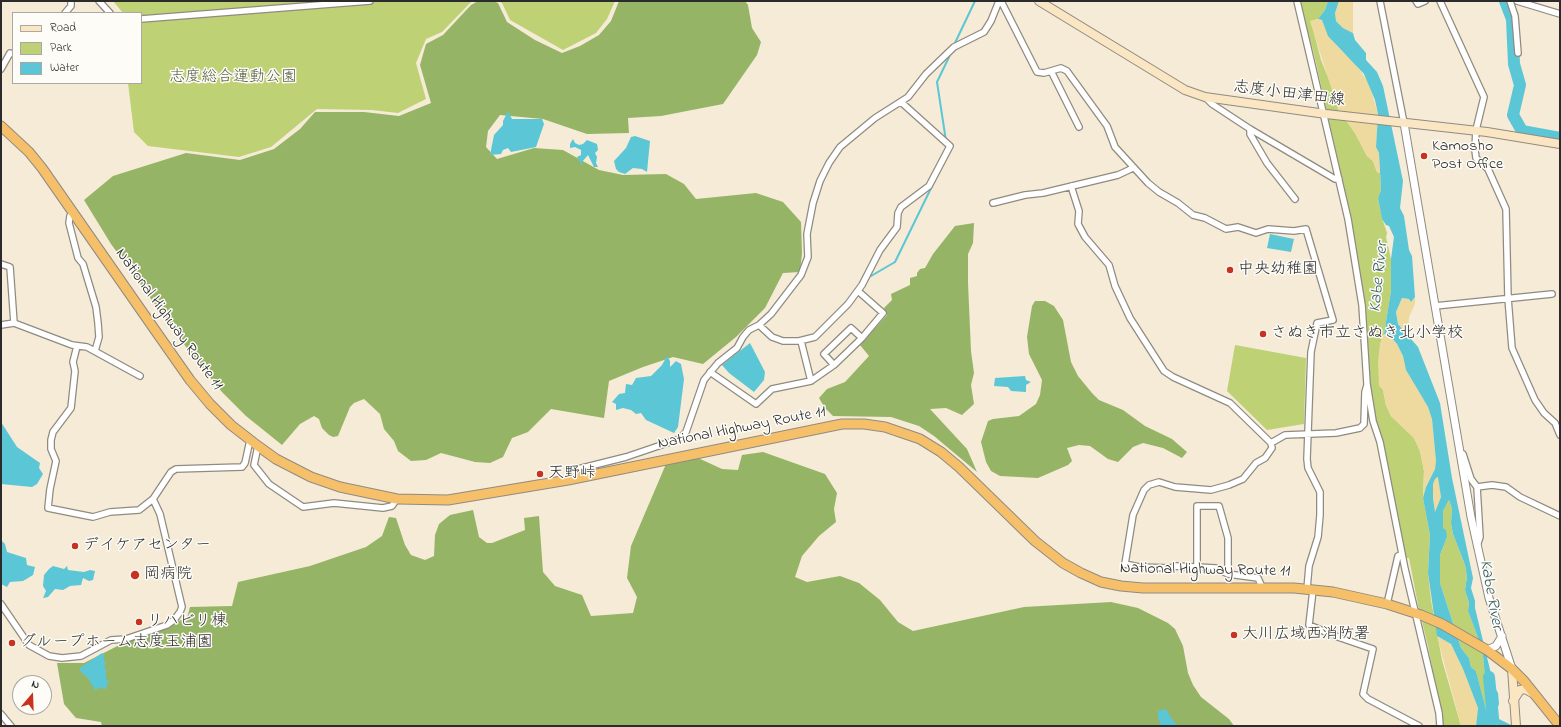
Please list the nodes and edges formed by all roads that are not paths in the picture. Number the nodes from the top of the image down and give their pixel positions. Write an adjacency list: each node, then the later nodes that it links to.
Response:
1 (71, 1): 12 (street)
2 (99, 1): 13 (street)
3 (370, 1): 15 (street)
4 (1000, 1): 19 (street); 21 (street)
5 (1039, 1): 20 (main road, 志度小田津田線)
6 (1297, 1): 22 (street)
7 (1380, 1): 23 (street)
8 (1416, 1): 9 (street)
9 (1425, 1)
10 (1440, 1): 27 (street)
11 (1513, 2): 14 (street); 16 (street)
12 (66, 12)
13 (109, 12)
14 (1560, 14)
15 (142, 19)
16 (1518, 53)
17 (12, 54): 18 (street)
18 (1, 69)
19 (1051, 71): 25 (street); 29 (street)
20 (1205, 97): 22 (main road, 志度小田津田線); 26 (street)
21 (901, 102): 36 (street); 42 (street)
22 (1324, 114): 23 (main road, 志度小田津田線); 30 (street)
23 (1401, 122): 27 (main road, 志度小田津田線); 39 (street)
24 (1, 126): 34 (highway, National Highway Route 11)
25 (1079, 127)
26 (1250, 128): 30 (street); 32 (street)
27 (1476, 130): 28 (main road, 志度小田津田線); 38 (street)
28 (1560, 144)
29 (1133, 168): 31 (street); 52 (street)
30 (1340, 179): 51 (street)
31 (1071, 186): 33 (street); 55 (street)
32 (1295, 199)
33 (993, 203)
34 (74, 213): 46 (street); 54 (highway, National Highway Route 11)
35 (1, 264): 40 (street)
36 (858, 291): 43 (street); 44 (street)
37 (1552, 294): 38 (street)
38 (1508, 298): 39 (street); 53 (street)
39 (1435, 306): 57 (street)
40 (14, 323): 41 (street); 45 (street)
41 (1, 325)
42 (759, 325): 44 (street); 48 (street)
43 (862, 338): 47 (street); 47 (street)
44 (801, 341): 50 (street)
45 (77, 346): 46 (street); 60 (street)
46 (95, 351): 49 (street)
47 (834, 365): 50 (street)
48 (710, 372): 50 (street); 58 (street)
49 (140, 376)
50 (811, 381)
51 (1367, 384): 52 (street); 64 (street)
52 (1308, 434): 55 (street); 68 (street)
53 (1560, 435)
54 (250, 440): 56 (highway, National Highway Route 11); 60 (street)
55 (1272, 443): 65 (street)
56 (258, 446): 61 (highway, National Highway Route 11); 61 (street)
57 (1458, 449): 59 (street); 63 (street)
58 (568, 480): 61 (highway, National Highway Route 11); 67 (highway, National Highway Route 11)
59 (1477, 487): 62 (street); 63 (street)
60 (153, 499): 69 (street)
61 (397, 499)
62 (1560, 516)
63 (1477, 546): 72 (street)
64 (1402, 554): 70 (street); 71 (street)
65 (1197, 567): 66 (street); 66 (street)
66 (1228, 574): 67 (street)
67 (1262, 587): 68 (highway, National Highway Route 11)
68 (1310, 590): 70 (highway, National Highway Route 11); 79 (street)
69 (1, 604)
70 (1388, 604): 71 (highway, National Highway Route 11)
71 (1418, 614): 73 (highway, National Highway Route 11); 80 (street)
72 (1502, 636): 73 (street); 74 (street)
73 (1487, 650): 74 (highway, National Highway Route 11)
74 (1512, 669): 75 (highway, National Highway Route 11); 76 (main road)
75 (1538, 697): 76 (main road); 82 (highway, National Highway Route 11)
76 (1513, 702): 81 (main road)
77 (1, 714): 78 (street)
78 (11, 726)
79 (1419, 726)
80 (1440, 726)
81 (1516, 726)
82 (1560, 726)

